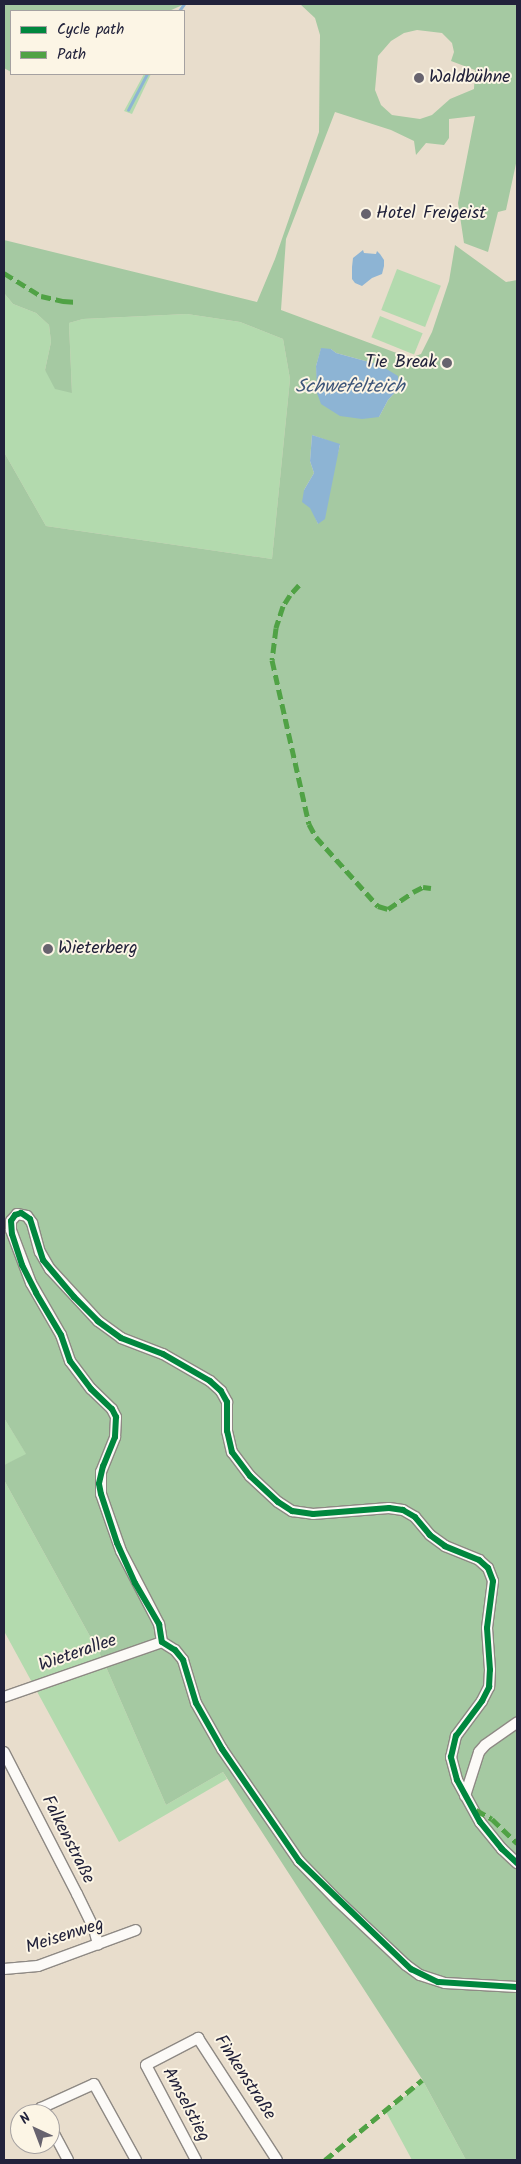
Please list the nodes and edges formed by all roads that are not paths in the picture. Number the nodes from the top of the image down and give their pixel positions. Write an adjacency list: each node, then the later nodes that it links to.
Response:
1 (162, 1642): 2 (street, Wieterallee); 5 (street); 10 (street)
2 (4, 1697)
3 (517, 1723): 5 (street)
4 (4, 1752): 8 (street, Falkenstraße)
5 (465, 1796): 6 (street)
6 (517, 1864)
7 (136, 1930): 8 (street, Meisenweg)
8 (98, 1944): 9 (street, Meisenweg)
9 (4, 1968)
10 (517, 1987)
11 (146, 2065): 16 (street, Amselstieg); 17 (street, Finkenstraße)
12 (55, 2104): 15 (street)
13 (60, 2145): 14 (street)
14 (68, 2160)
15 (136, 2160)
16 (196, 2160)
17 (277, 2160)

